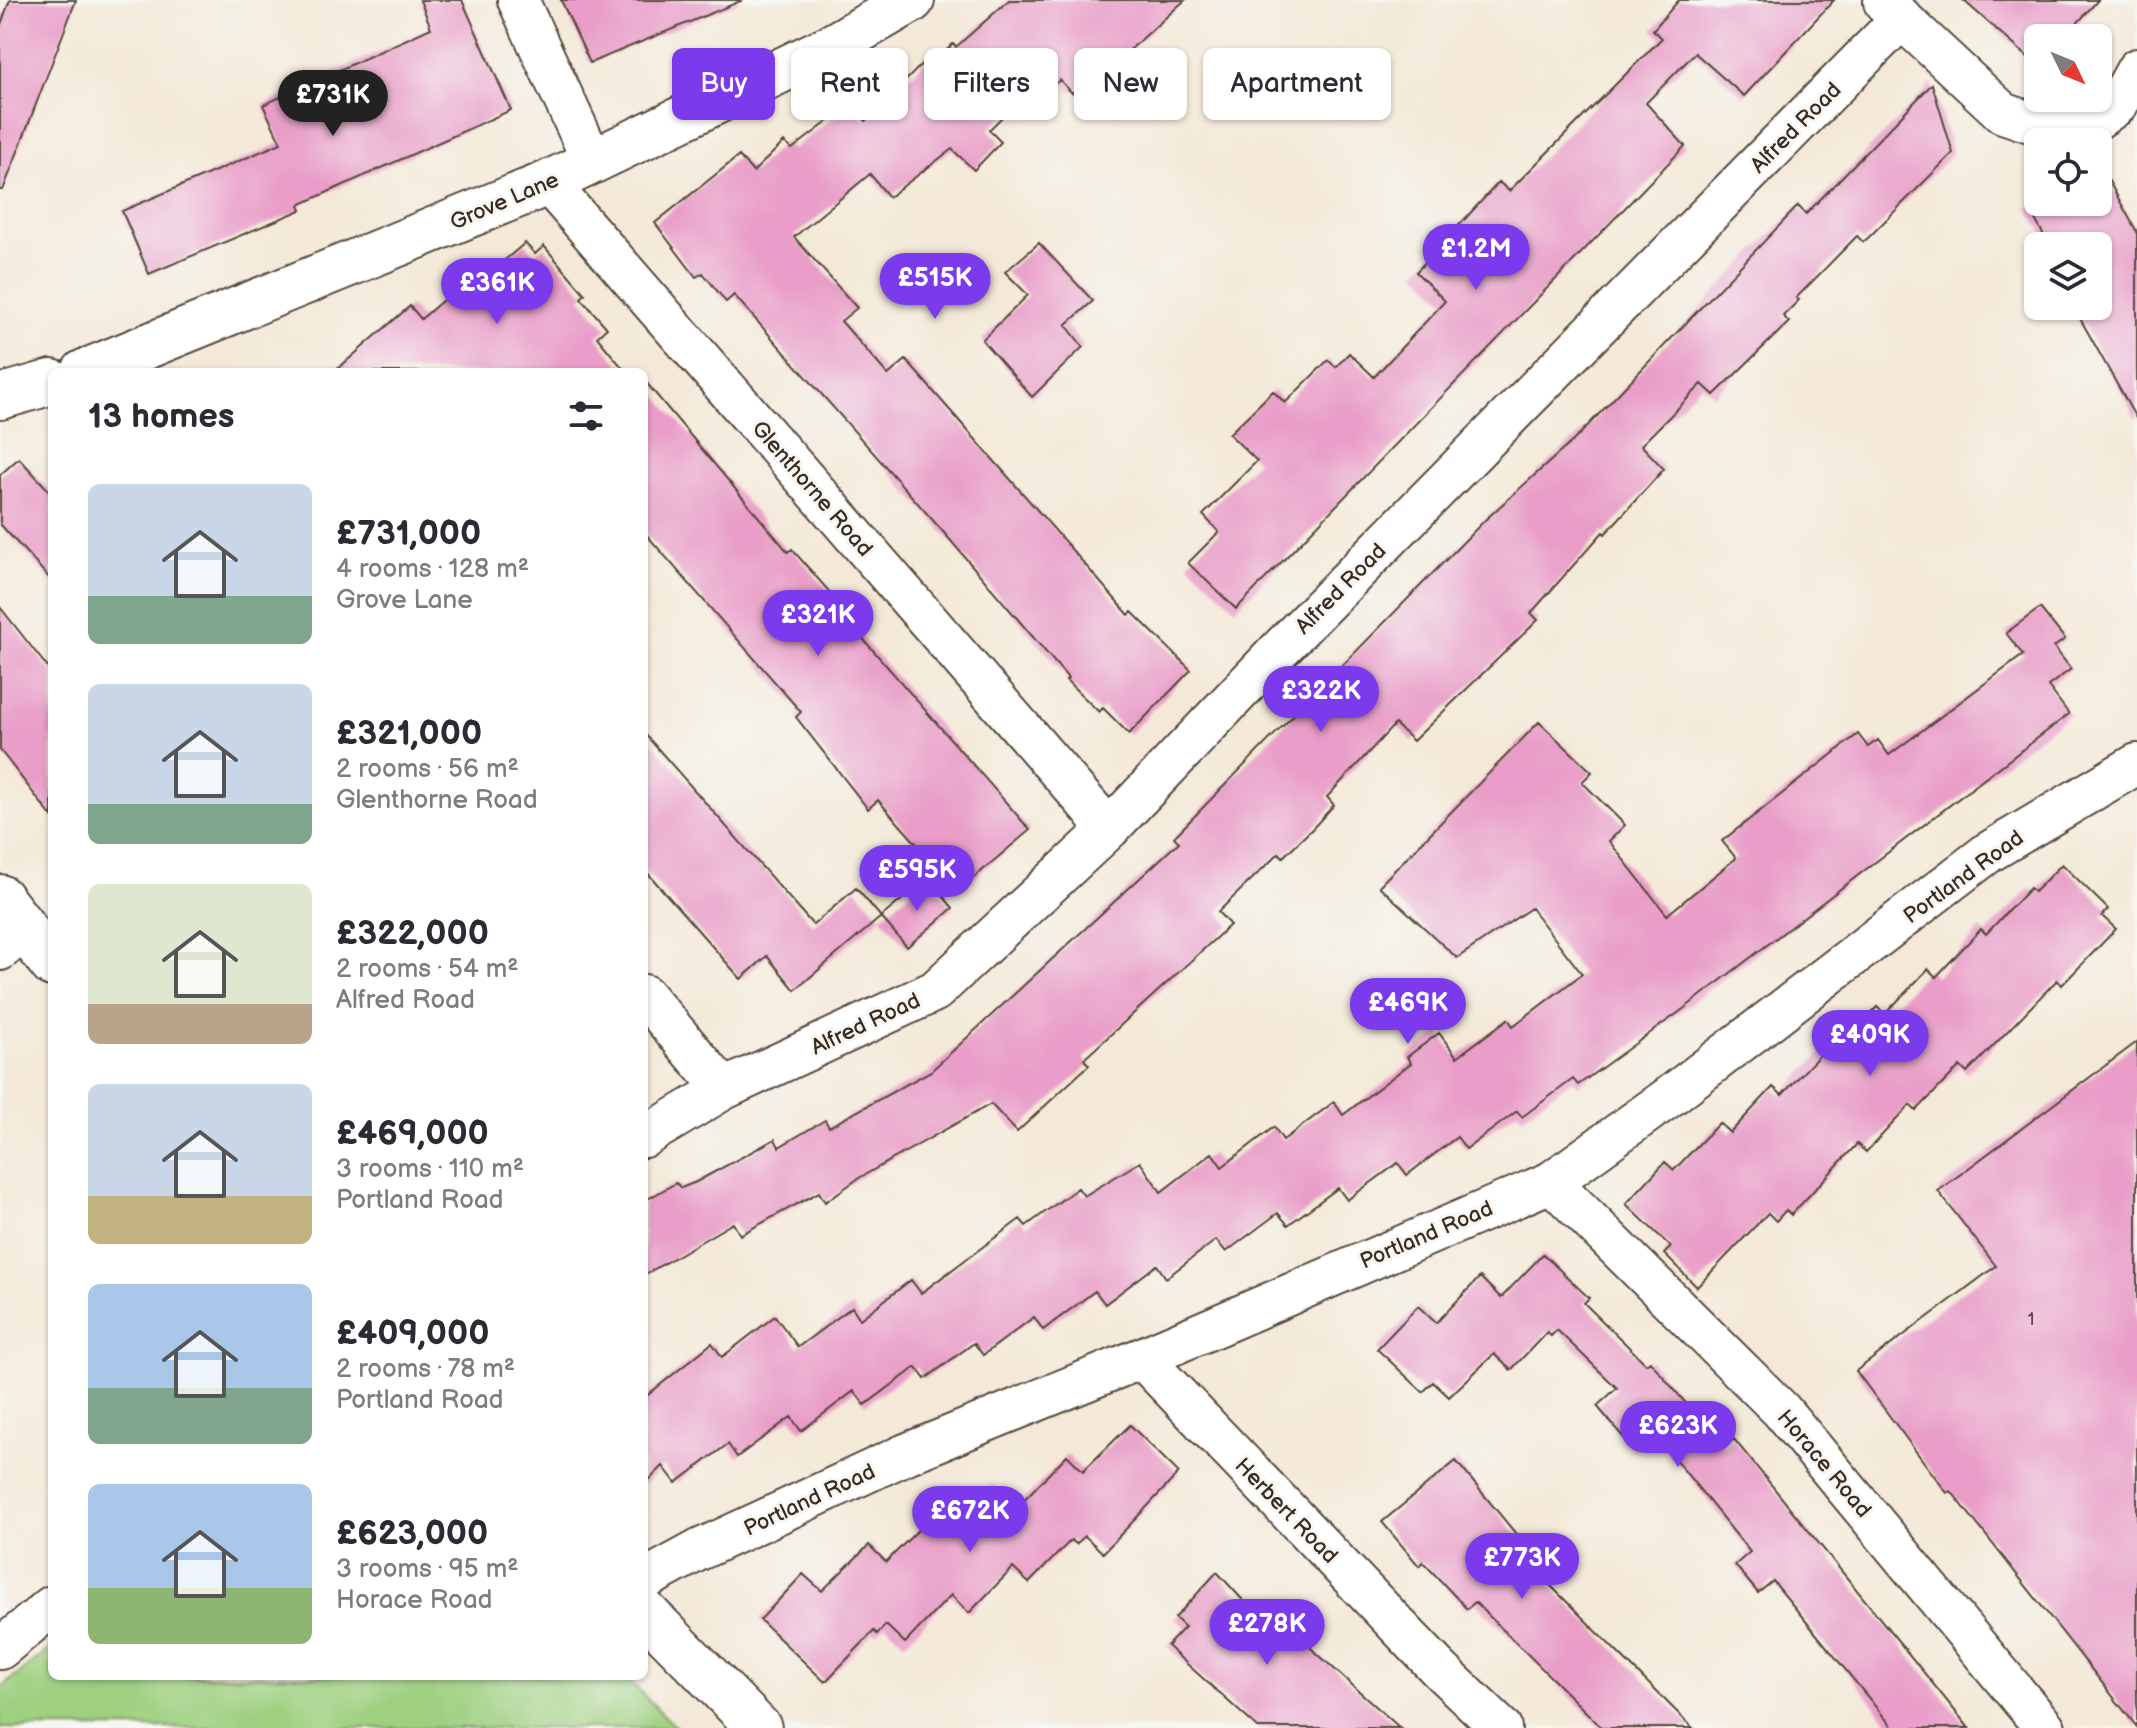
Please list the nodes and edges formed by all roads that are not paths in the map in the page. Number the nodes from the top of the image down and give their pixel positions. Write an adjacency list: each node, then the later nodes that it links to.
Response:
1 (518, 0): 6 (street)
2 (912, 0): 6 (street, Grove Lane)
3 (1892, 9): 5 (street); 12 (street, Alfred Road)
4 (2137, 69): 5 (street)
5 (2127, 112)
6 (592, 160): 7 (street, Grove Lane)
7 (548, 183): 8 (street, Grove Lane); 12 (street, Glenthorne Road)
8 (107, 368)
9 (48, 383): 10 (street)
10 (0, 397)
11 (2137, 764): 18 (street, Portland Road)
12 (1109, 829): 16 (street, Alfred Road)
13 (8, 926): 14 (street)
14 (48, 961)
15 (648, 1000): 16 (street)
16 (724, 1089): 17 (street, Alfred Road)
17 (648, 1135)
18 (1551, 1182): 19 (street, Portland Road); 26 (street, Horace Road)
19 (1142, 1358): 20 (street, Portland Road); 25 (street, Herbert Road)
20 (648, 1578)
21 (48, 1609): 23 (street)
22 (648, 1615): 24 (street)
23 (0, 1649)
24 (759, 1728)
25 (1501, 1728)
26 (2045, 1728)

